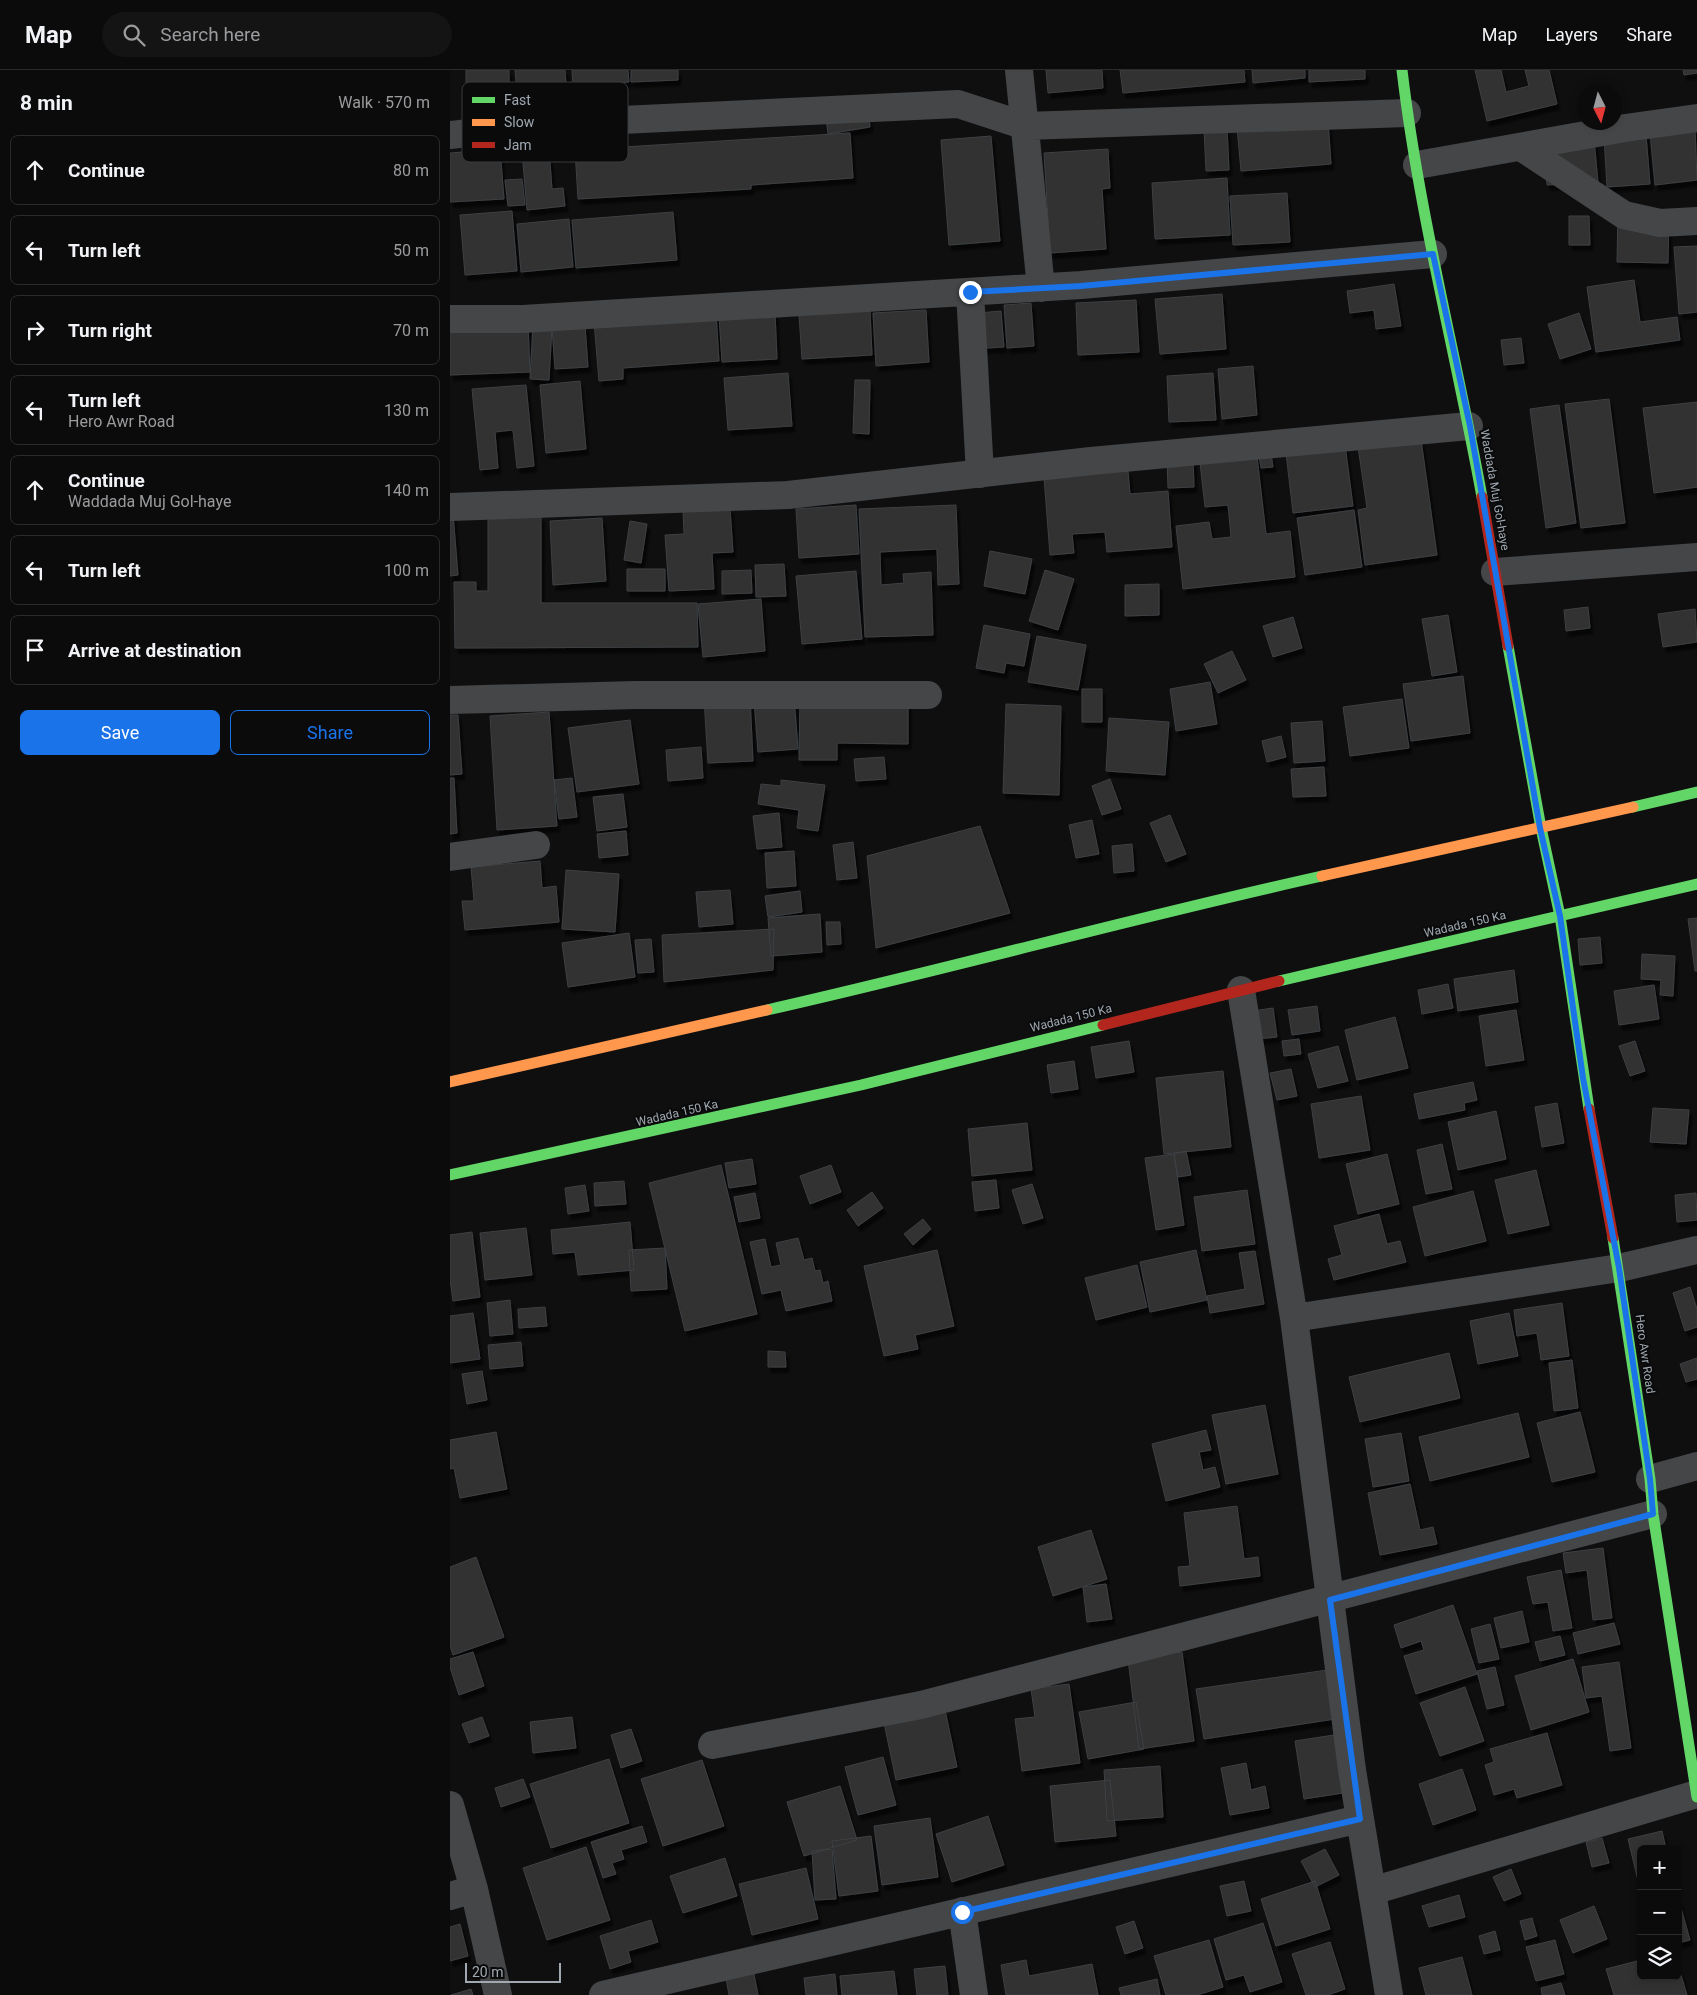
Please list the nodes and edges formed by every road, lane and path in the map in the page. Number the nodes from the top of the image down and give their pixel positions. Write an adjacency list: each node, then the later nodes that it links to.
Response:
1 (1020, 70): 6 (street)
2 (1402, 70): 3 (street, Waddada Muj Gol-haye)
3 (1407, 114): 6 (street); 8 (street, Waddada Muj Gol-haye)
4 (1697, 118): 7 (street)
5 (628, 120): 6 (street)
6 (1026, 126): 11 (street)
7 (1521, 147): 8 (street); 9 (street)
8 (1417, 165): 10 (street, Waddada Muj Gol-haye)
9 (1697, 222)
10 (1433, 254): 11 (street); 14 (street, Waddada Muj Gol-haye)
11 (1040, 288): 12 (street)
12 (970, 292): 13 (street); 15 (street)
13 (450, 319)
14 (1470, 426): 15 (street); 18 (street, Waddada Muj Gol-haye)
15 (980, 474): 16 (street)
16 (450, 507)
17 (1697, 557): 18 (street)
18 (1495, 572): 22 (street, Waddada Muj Gol-haye)
19 (928, 695): 20 (street)
20 (450, 700)
21 (1697, 792): 22 (street)
22 (1540, 828): 26 (street, Waddada Muj Gol-haye); 28 (street)
23 (536, 845): 24 (street)
24 (450, 858)
25 (1697, 884): 26 (street, Wadada 150 Ka)
26 (1560, 916): 27 (street, Wadada 150 Ka); 31 (street, Hero Awr Road)
27 (1241, 990): 29 (street, Wadada 150 Ka); 32 (street)
28 (450, 1082)
29 (450, 1176)
30 (1697, 1250): 31 (street)
31 (1619, 1268): 32 (street); 34 (street, Hero Awr Road)
32 (1294, 1318): 36 (street)
33 (1697, 1466): 34 (street)
34 (1650, 1479): 35 (street, Hero Awr Road)
35 (1653, 1514): 36 (street); 38 (street, Hero Awr Road)
36 (1330, 1600): 37 (street); 40 (street)
37 (712, 1745)
38 (1696, 1782): 41 (street)
39 (450, 1805): 42 (street)
40 (1360, 1819): 41 (street); 43 (street)
41 (1372, 1891): 47 (street)
42 (462, 1892): 44 (street)
43 (962, 1912): 45 (street); 46 (street)
44 (498, 1995)
45 (603, 1995)
46 (974, 1995)
47 (1389, 1995)

